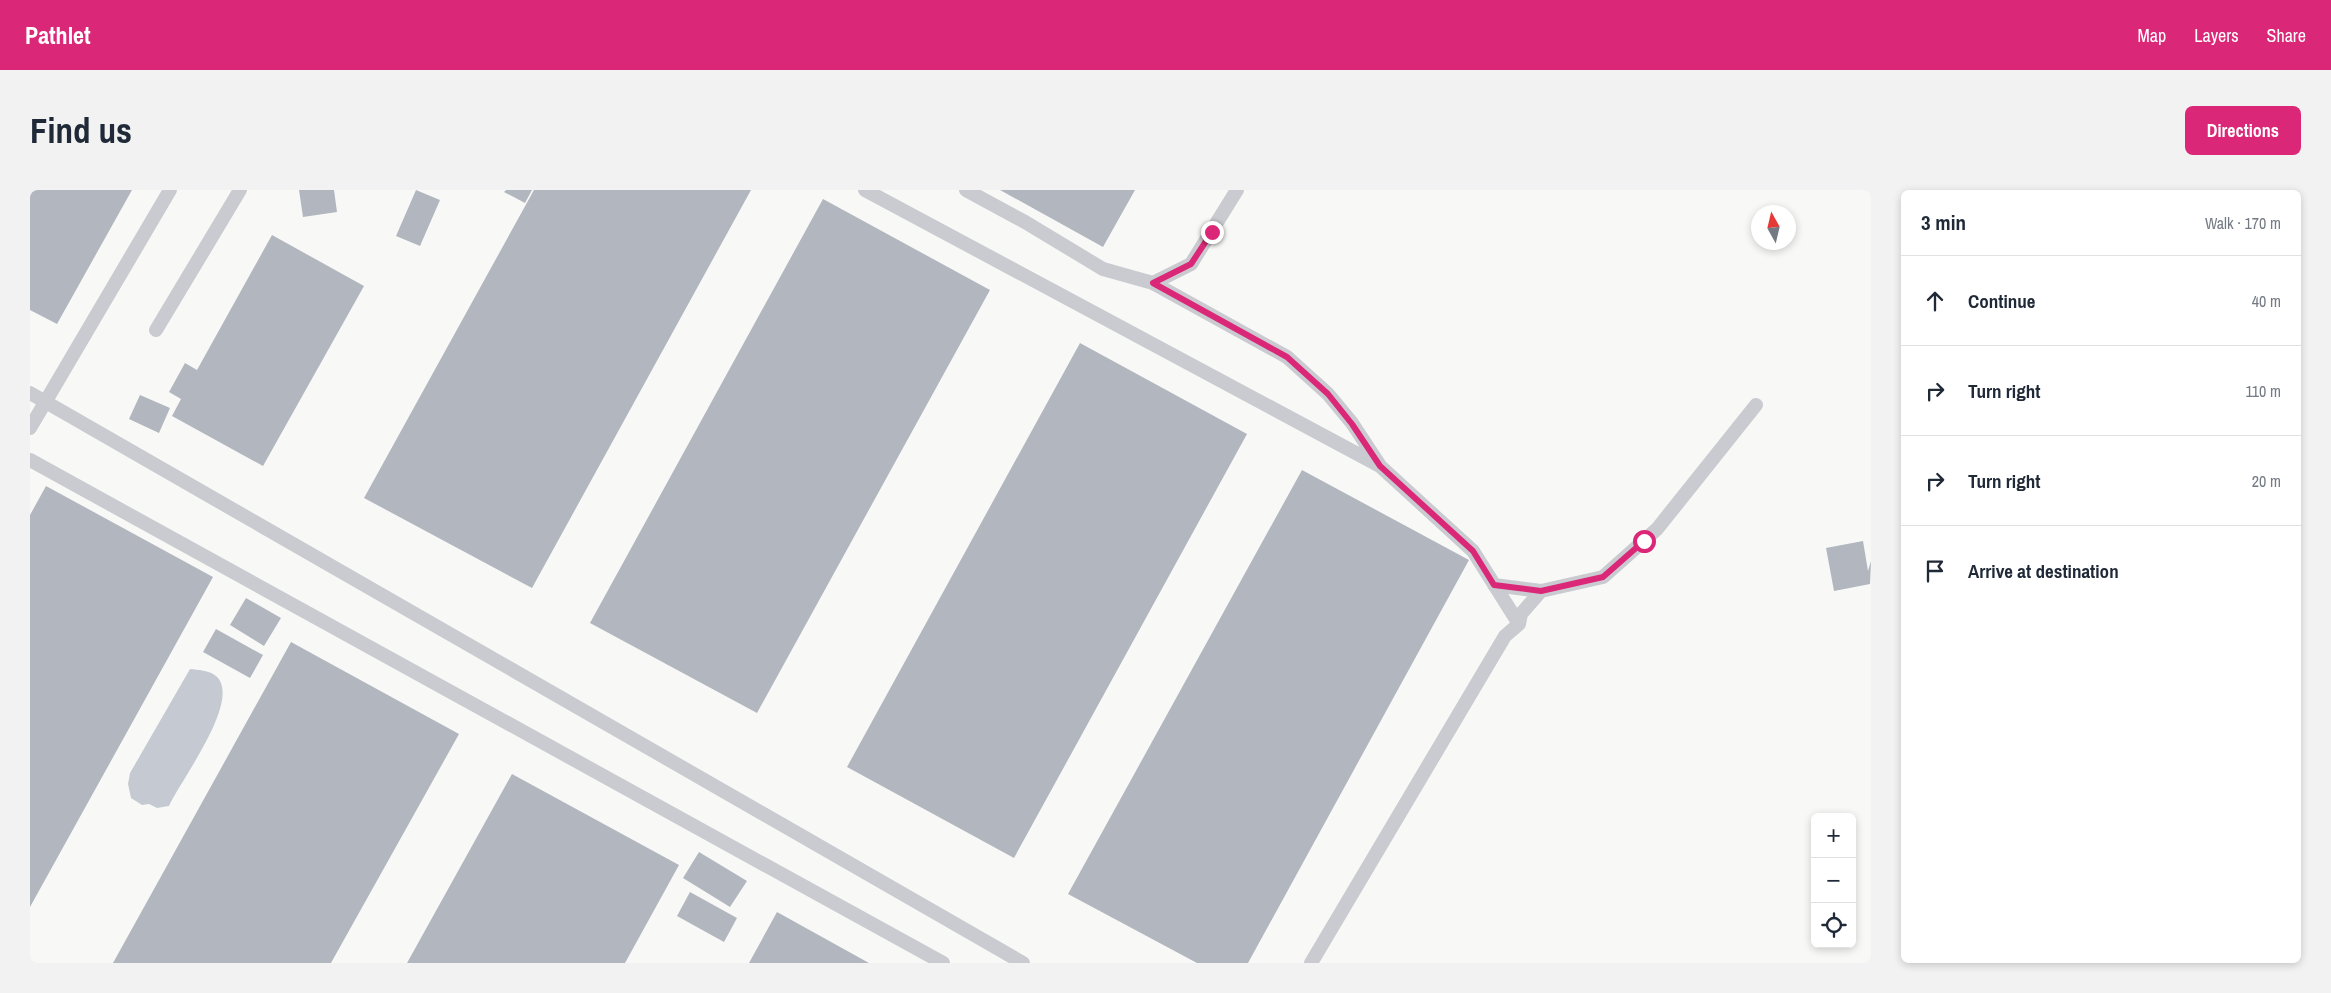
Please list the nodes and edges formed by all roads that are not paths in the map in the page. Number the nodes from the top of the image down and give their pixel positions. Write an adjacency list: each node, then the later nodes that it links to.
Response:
1 (170, 190): 9 (lane)
2 (240, 190): 7 (lane)
3 (865, 190): 13 (lane)
4 (966, 190): 6 (lane)
5 (1237, 190): 6 (lane)
6 (1153, 283): 13 (lane)
7 (156, 330)
8 (30, 393): 9 (lane)
9 (45, 401): 11 (lane); 18 (lane)
10 (1756, 405): 15 (lane)
11 (30, 428)
12 (30, 460): 17 (lane)
13 (1380, 466): 14 (lane)
14 (1494, 585): 15 (lane); 16 (lane)
15 (1541, 591): 16 (lane)
16 (1518, 624): 19 (lane)
17 (943, 963)
18 (1023, 963)
19 (1311, 963)

